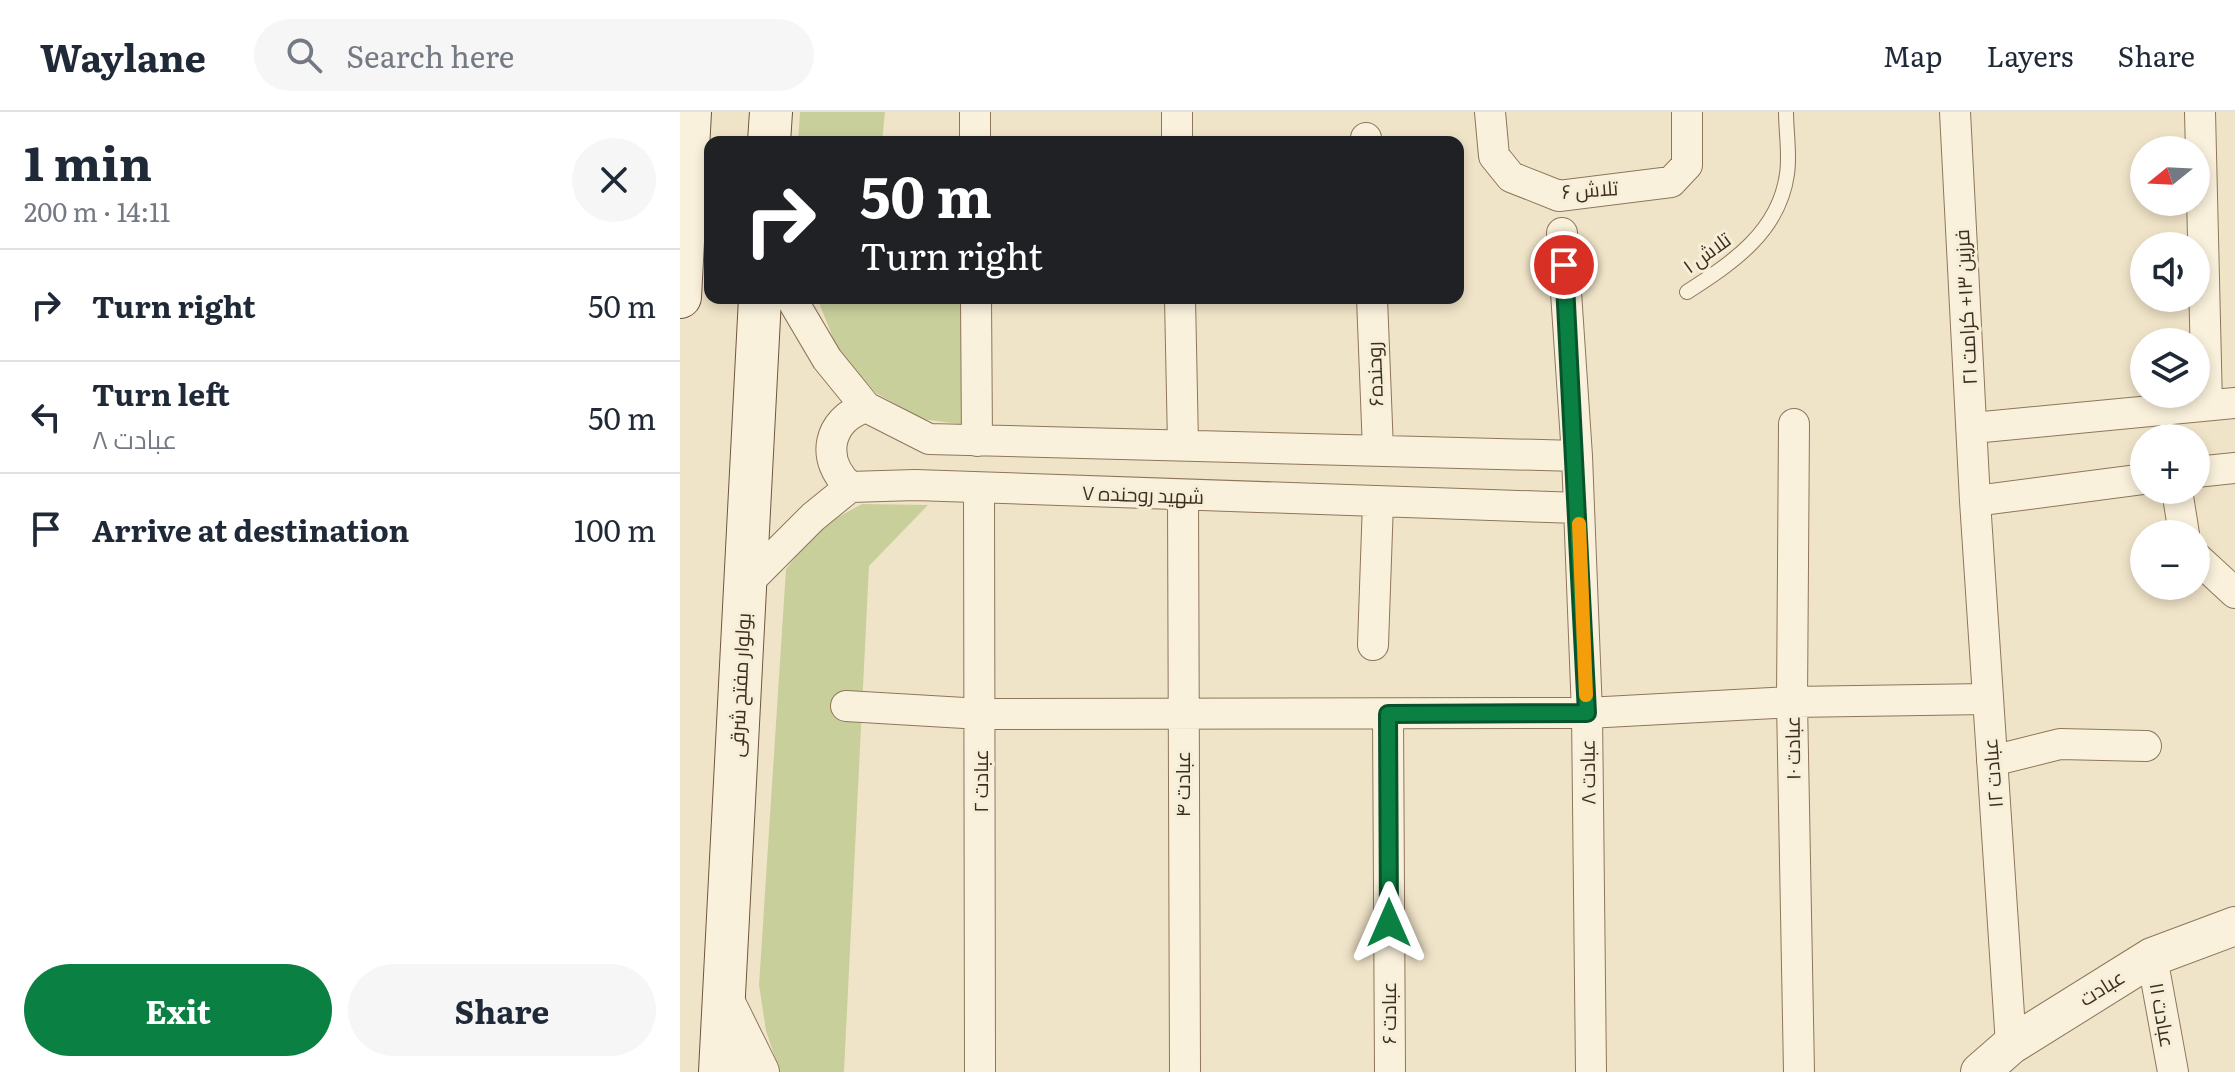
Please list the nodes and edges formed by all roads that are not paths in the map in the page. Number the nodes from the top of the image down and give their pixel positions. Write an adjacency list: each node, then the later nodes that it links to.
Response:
1 (690, 112): 15 (main road)
2 (771, 112): 10 (main road)
3 (975, 112): 11 (street)
4 (1177, 112): 12 (street)
5 (1490, 112): 6 (street, تلاش ۶)
6 (1687, 112)
7 (1786, 112): 14 (lane, تلاش ۱)
8 (1955, 112): 24 (street, فرزین ۱۳+ کرامت ۲۱)
9 (2200, 112): 21 (street)
10 (769, 136)
11 (975, 136)
12 (1177, 136)
13 (1562, 233): 28 (street, عبادت ۸)
14 (1687, 292)
15 (680, 297)
16 (760, 304): 39 (main road, بولوار مفتح شرقی)
17 (795, 304): 22 (street)
18 (976, 304): 25 (street)
19 (1180, 304): 26 (street)
20 (1372, 304): 27 (street, روحنده۶)
21 (2221, 404): 24 (street)
22 (866, 407): 25 (street); 32 (street)
23 (1794, 424): 43 (street, عبادت ۱۰)
24 (1973, 428): 35 (street, فرزین ۱۳+ کرامت ۲۱)
25 (977, 441): 26 (street)
26 (1183, 444): 27 (street)
27 (1378, 450): 28 (street)
28 (1577, 456): 37 (street, عبادت ۸)
29 (2235, 468): 30 (street)
30 (2210, 471)
31 (2130, 481): 35 (street)
32 (850, 487): 33 (street, شهید روحنده ۷); 39 (street)
33 (979, 489): 34 (street, شهید روحنده ۷); 46 (street, عبادت ۲)
34 (1183, 496): 36 (street, شهید روحنده ۷); 48 (street, عبادت ۴)
35 (1975, 501): 42 (street, عبادت ۱۲)
36 (1378, 502): 37 (street, شهید روحنده ۷); 41 (street)
37 (1578, 508): 45 (street, عبادت ۸)
38 (2210, 570): 40 (street)
39 (746, 584): 53 (main road, بولوار مفتح شرقی)
40 (2235, 593)
41 (1373, 645)
42 (1987, 699): 43 (street); 50 (street, عبادت ۱۲)
43 (1792, 702): 45 (street); 61 (street, عبادت ۱۰)
44 (846, 706): 46 (street)
45 (1587, 713): 47 (street); 60 (street, عبادت ۸)
46 (981, 714): 48 (street); 57 (street, عبادت ۲)
47 (1388, 714): 48 (street); 59 (street, عبادت ۶)
48 (1183, 715): 58 (street, عبادت ۴)
49 (2146, 746): 50 (street)
50 (1992, 761): 54 (street, عبادت ۱۲)
51 (2235, 926): 52 (street, عبادت)
52 (2152, 957): 54 (street, عبادت); 63 (street, عبادت ۱۱)
53 (724, 999): 55 (main road, بولوار مفتح شرقی); 56 (street)
54 (2011, 1045): 62 (street, عبادت)
55 (720, 1072)
56 (760, 1072)
57 (980, 1072)
58 (1185, 1072)
59 (1390, 1072)
60 (1591, 1072)
61 (1799, 1072)
62 (1980, 1072)
63 (2173, 1072)

